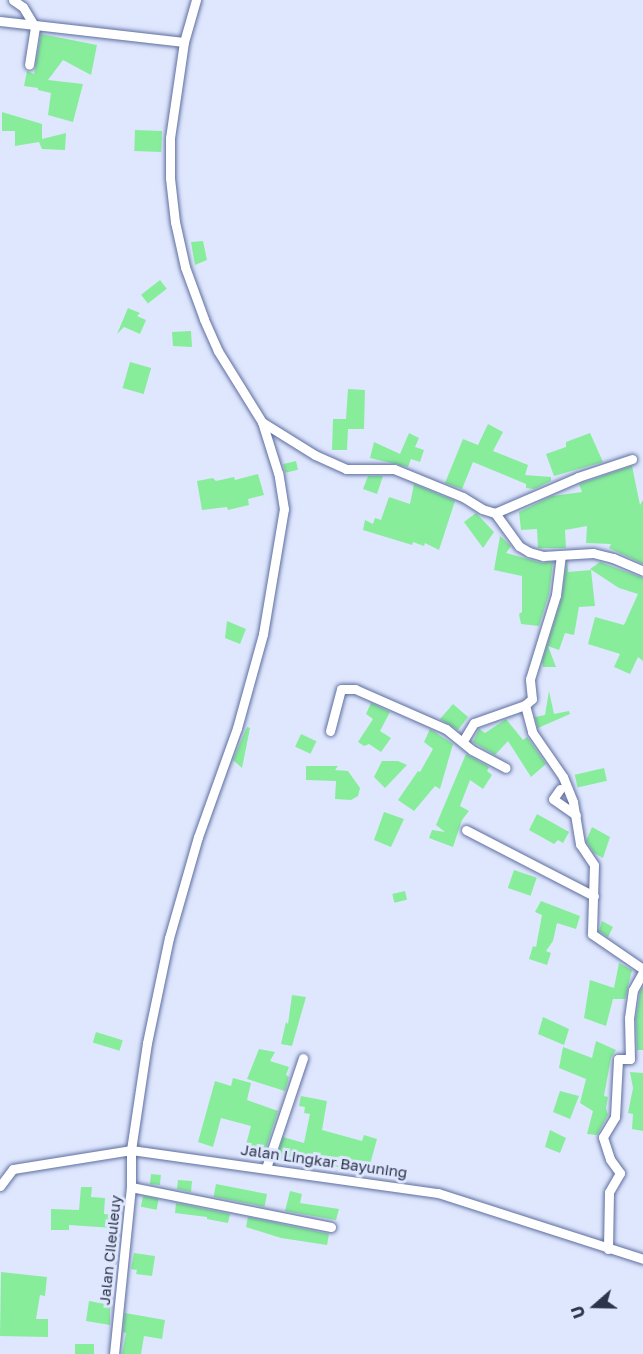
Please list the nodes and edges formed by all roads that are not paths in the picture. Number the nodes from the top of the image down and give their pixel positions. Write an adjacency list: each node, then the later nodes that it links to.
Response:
1 (13, 0): 4 (street)
2 (196, 0): 5 (street)
3 (0, 21): 4 (street)
4 (35, 27): 5 (street); 6 (street)
5 (184, 42): 7 (street)
6 (29, 64)
7 (261, 422): 9 (street); 22 (street, Jalan Cileuleuy)
8 (632, 459): 9 (street)
9 (495, 513): 10 (street)
10 (561, 555): 11 (street); 12 (street)
11 (643, 571)
12 (525, 705): 14 (street); 17 (street)
13 (330, 731): 14 (street)
14 (463, 741): 15 (street)
15 (506, 768)
16 (560, 789): 17 (street)
17 (576, 815): 19 (street)
18 (466, 830): 19 (street)
19 (594, 897): 20 (street)
20 (643, 970): 29 (street)
21 (303, 1058): 23 (street)
22 (131, 1149): 23 (street, Jalan Lingkar Bayuning); 24 (street, Jalan Lingkar Bayuning); 27 (street, Jalan Cileuleuy)
23 (266, 1168): 29 (street, Jalan Lingkar Bayuning)
24 (13, 1169): 25 (street, Jalan Lingkar Bayuning); 26 (street)
25 (0, 1171)
26 (0, 1186)
27 (131, 1187): 28 (street); 31 (street, Jalan Cileuleuy)
28 (331, 1227)
29 (608, 1249): 30 (street, Jalan Lingkar Bayuning)
30 (643, 1259)
31 (114, 1354)

